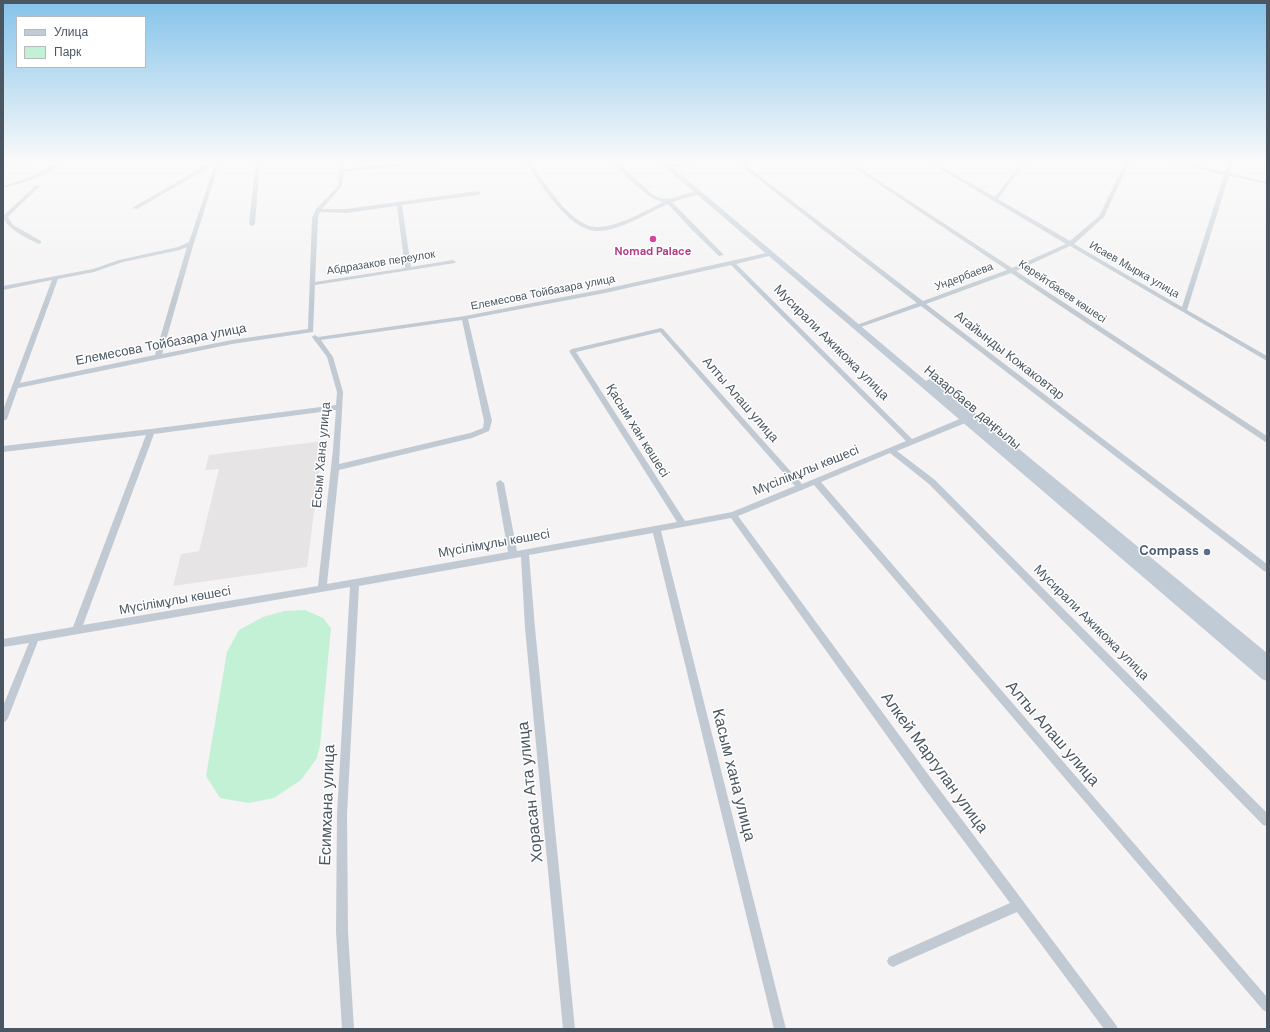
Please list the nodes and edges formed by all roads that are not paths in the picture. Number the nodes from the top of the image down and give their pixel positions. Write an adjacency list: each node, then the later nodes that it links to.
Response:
1 (13, 209): 18 (street)
2 (202, 209): 19 (street)
3 (253, 209): 17 (street)
4 (353, 209): 16 (street)
5 (400, 209): 25 (street)
6 (565, 209): 7 (street)
7 (653, 209)
8 (676, 209): 22 (street)
9 (717, 209): 21 (main road, Назарбаев даңғылы)
10 (722, 209): 33 (main road, Назарбаев даңғылы)
11 (799, 209): 30 (street, Агайынды Кожаковтар)
12 (919, 209): 26 (street, Керейтбаеев көшесі)
13 (1011, 209): 20 (street, Исаев Мырка улица)
14 (1104, 209): 20 (street, Ундербаева)
15 (1216, 209): 31 (street)
16 (318, 210): 28 (street)
17 (252, 224)
18 (39, 242)
19 (191, 243): 27 (street); 37 (street)
20 (1070, 244): 26 (street, Ундербаева); 31 (street, Исаев Мырка улица)
21 (771, 254): 24 (street, Елемесова Тойбазара улица); 33 (main road, Назарбаев даңғылы)
22 (721, 255)
23 (452, 262): 25 (street, Абдразаков переулок)
24 (732, 262): 32 (street, Елемесова Тойбазара улица); 45 (street, Мусирали Ажикожа улица)
25 (408, 268): 28 (street, Абдразаков переулок)
26 (1011, 270): 30 (street, Ундербаева); 44 (street, Керейтбаеев көшесі)
27 (56, 277): 29 (street); 39 (street)
28 (312, 284): 34 (street)
29 (3, 288)
30 (921, 303): 33 (street, Ундербаева); 57 (street, Агайынды Кожаковтар)
31 (1184, 310): 38 (street, Исаев Мырка улица)
32 (465, 318): 35 (street, Елемесова Тойбазара улица); 48 (street)
33 (860, 325): 41 (main road, Назарбаев даңғылы)
34 (311, 331): 35 (street, Есым Хана улица); 37 (street, Елемесова Тойбазара улица)
35 (317, 339): 40 (street, Есым Хана улица)
36 (572, 351): 51 (street, Алты Алаш улица); 53 (street, Қасым хан көшесі)
37 (158, 358): 39 (street, Елемесова Тойбазара улица)
38 (1267, 359)
39 (15, 386): 42 (street)
40 (339, 406): 43 (street); 48 (street, Есым Хана улица)
41 (970, 418): 45 (street, Мүсілімұлы көшесі); 63 (main road, Назарбаев даңғылы); 64 (main road, Назарбаев даңғылы)
42 (3, 419)
43 (151, 432): 46 (street); 60 (street)
44 (1267, 440)
45 (910, 442): 47 (street, Мүсілімұлы көшесі)
46 (3, 449)
47 (891, 450): 49 (street, Мүсілімұлы көшесі); 66 (street, Мусирали Ажикожа улица)
48 (335, 468): 59 (street, Есым Хана улица)
49 (815, 481): 51 (street, Мүсілімұлы көшесі); 69 (street, Алты Алаш улица)
50 (500, 483): 56 (street)
51 (800, 487): 52 (street, Мүсілімұлы көшесі)
52 (732, 515): 53 (street, Мүсілімұлы көшесі); 67 (street, Алкей Маргулан улица)
53 (682, 523): 54 (street, Мүсілімұлы көшесі)
54 (656, 528): 55 (street, Мүсілімұлы көшесі); 72 (street, Касым хана улица)
55 (525, 552): 56 (street, Мүсілімұлы көшесі); 71 (street, Хорасан Ата улица)
56 (513, 554): 58 (street, Мүсілімұлы көшесі)
57 (1267, 569)
58 (355, 583): 59 (street, Мүсілімұлы көшесі); 70 (street, Есимхана улица)
59 (322, 588): 60 (street, Мүсілімұлы көшесі)
60 (76, 631): 61 (street, Мүсілімұлы көшесі)
61 (35, 638): 62 (street, Мүсілімұлы көшесі); 65 (street)
62 (3, 643)
63 (1267, 661)
64 (1267, 675)
65 (3, 718)
66 (1267, 821)
67 (1018, 905): 68 (street); 73 (street, Алкей Маргулан улица)
68 (893, 961)
69 (1267, 1006)
70 (348, 1029)
71 (569, 1029)
72 (780, 1029)
73 (1112, 1029)

